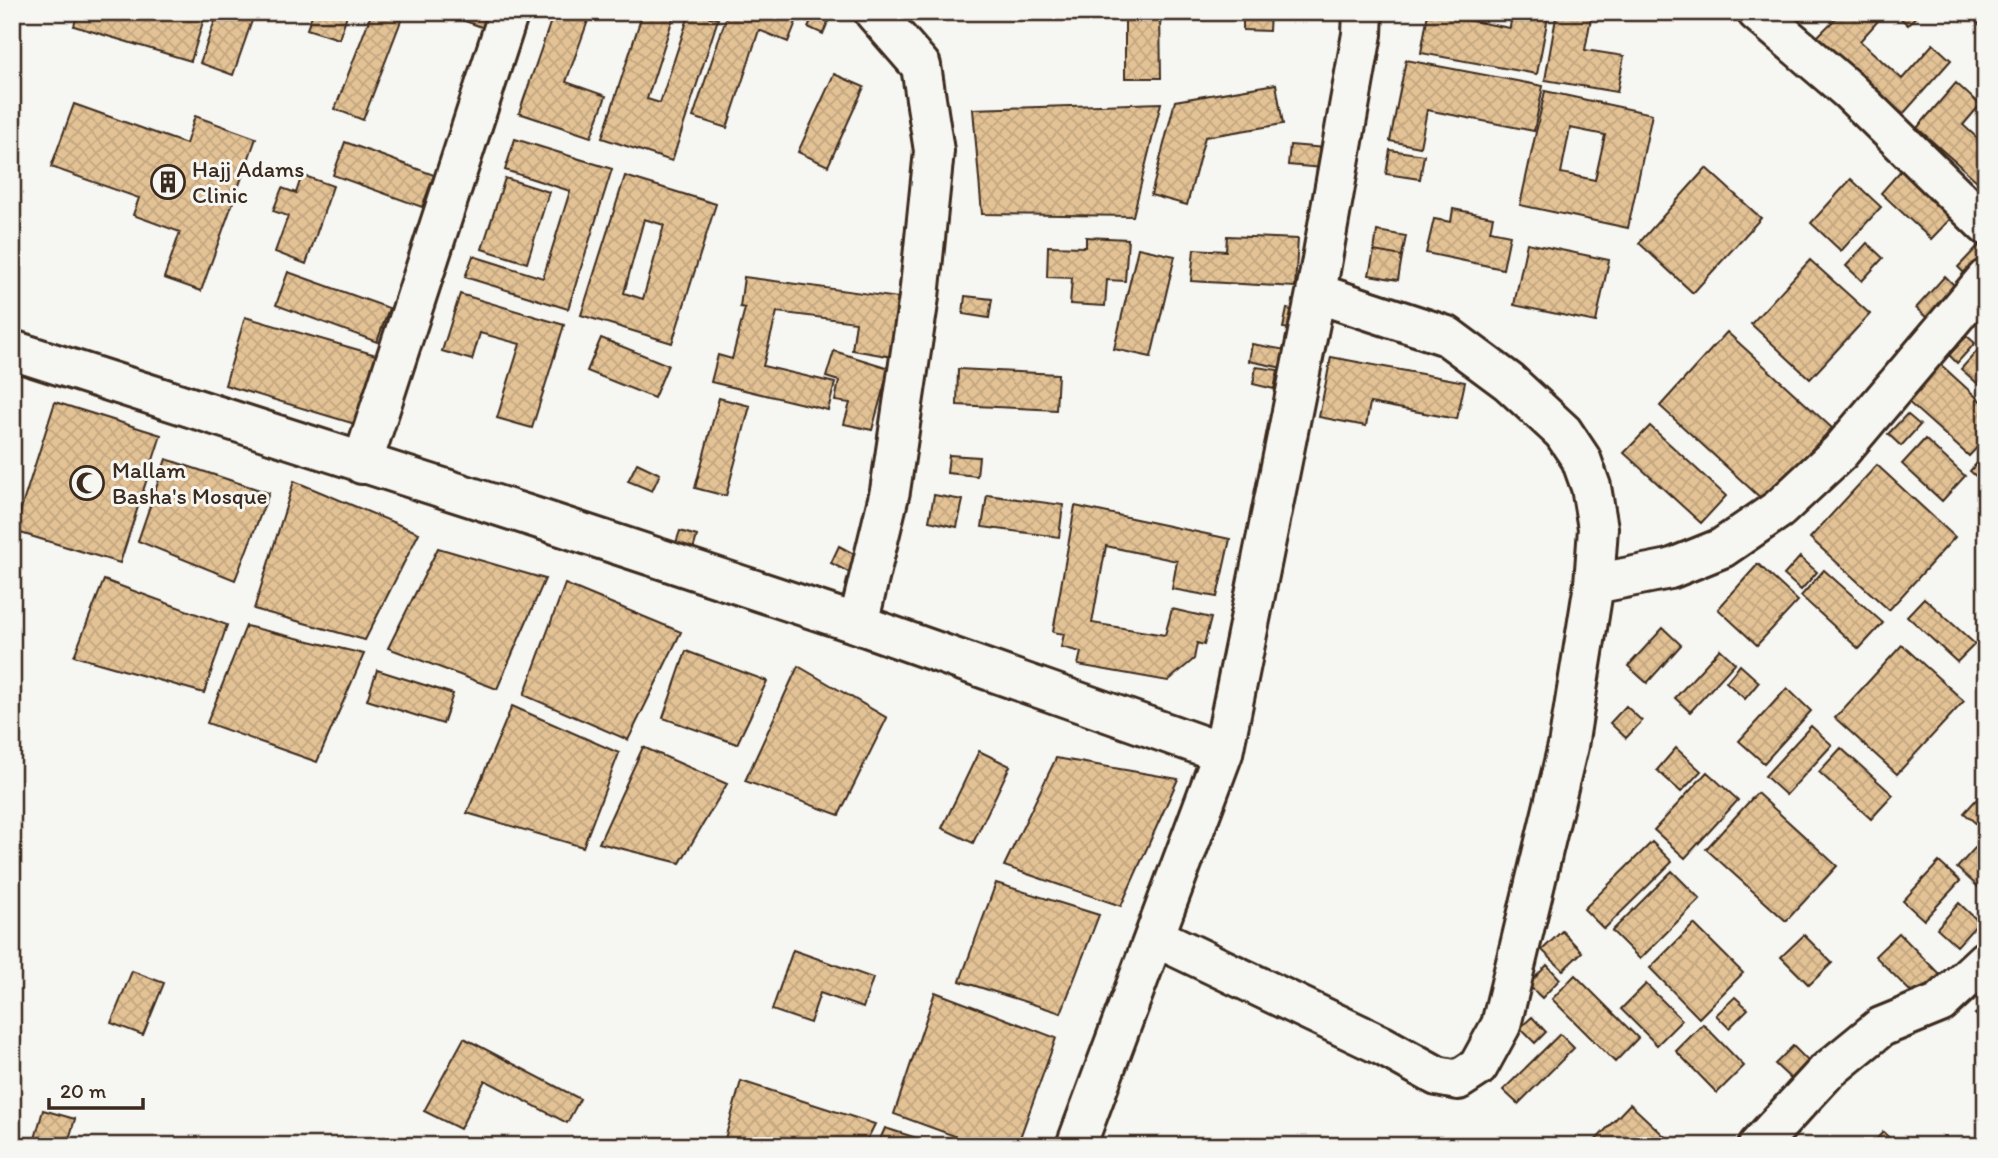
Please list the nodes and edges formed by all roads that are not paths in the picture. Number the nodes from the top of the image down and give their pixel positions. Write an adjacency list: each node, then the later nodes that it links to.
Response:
1 (509, 12): 9 (street)
2 (874, 12): 11 (street)
3 (1363, 12): 7 (street)
4 (1757, 12): 5 (street)
5 (1986, 225)
6 (1986, 279): 10 (street)
7 (1316, 293): 10 (street); 12 (street)
8 (12, 350): 9 (street)
9 (362, 464): 11 (street)
10 (1594, 584): 13 (street)
11 (858, 624): 12 (street)
12 (1223, 753): 13 (street)
13 (1155, 937): 15 (street)
14 (1986, 960): 16 (street)
15 (1076, 1146)
16 (1758, 1146)

